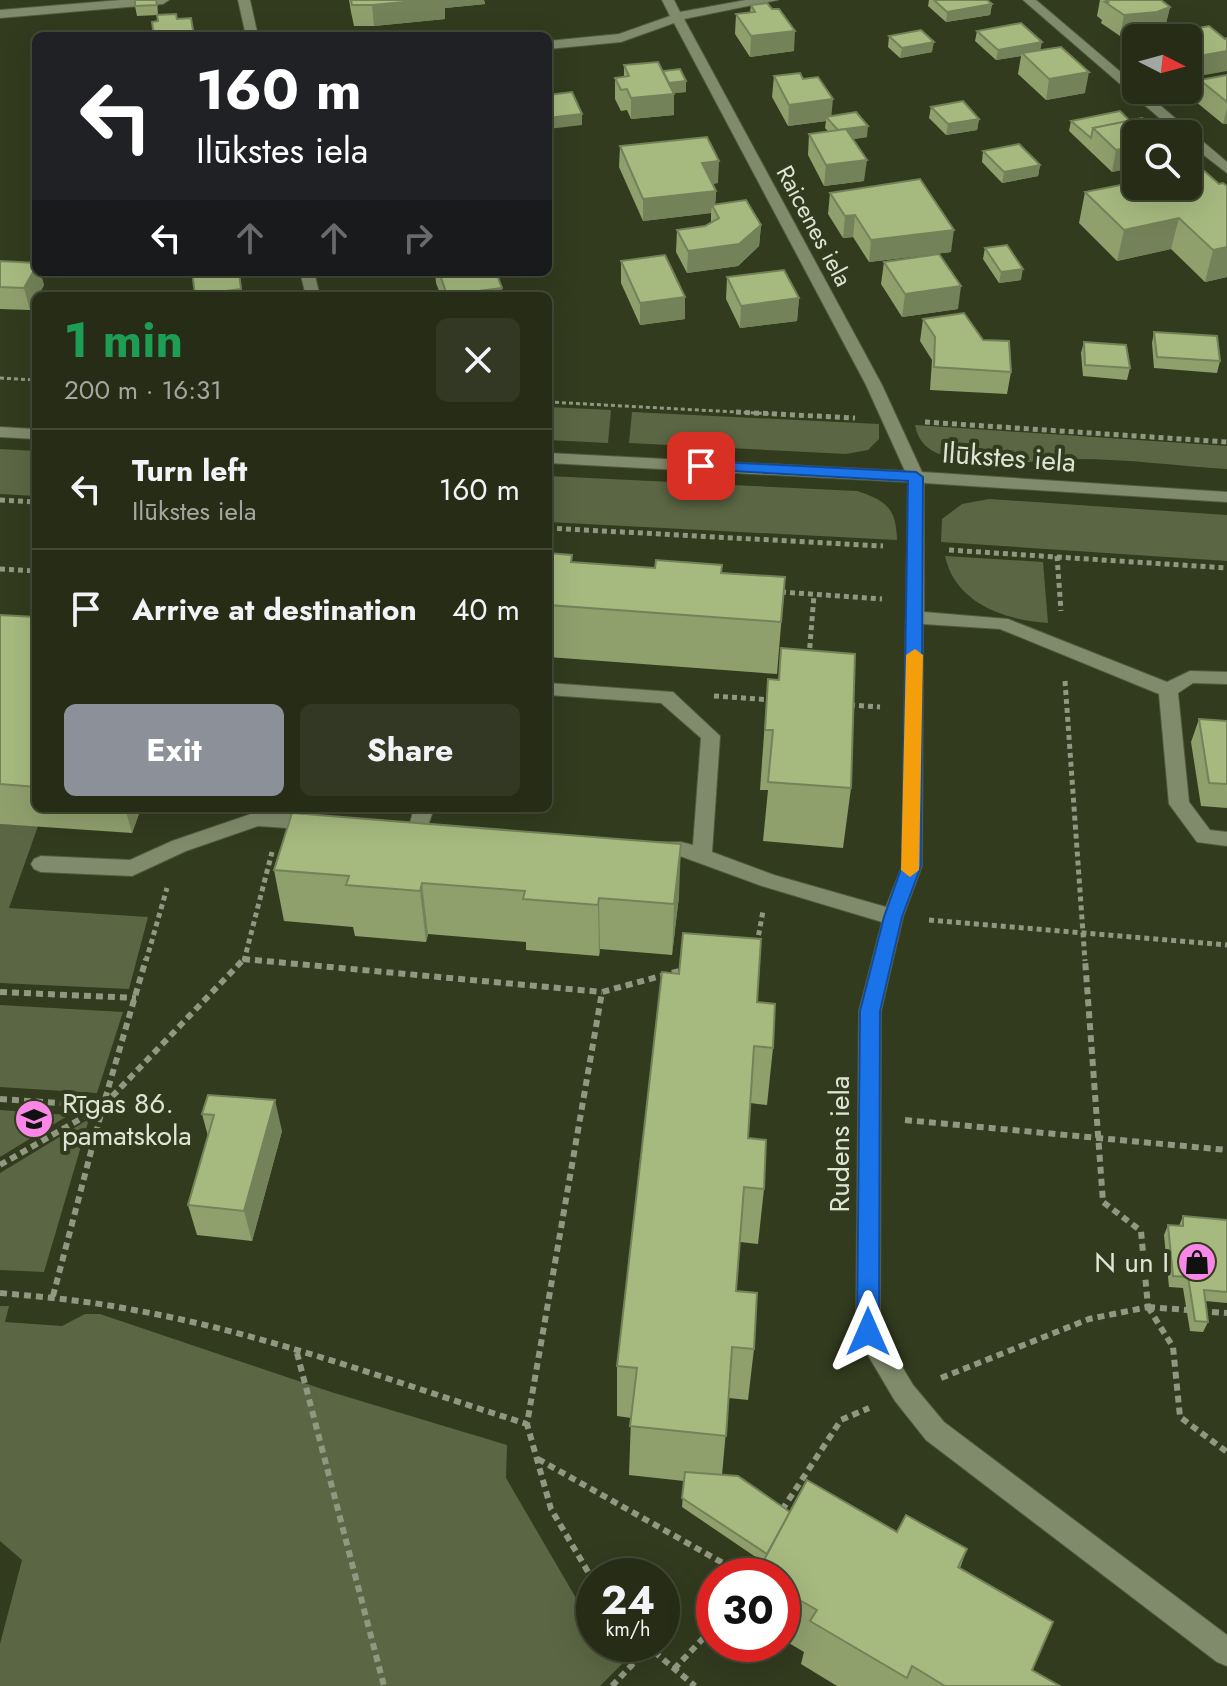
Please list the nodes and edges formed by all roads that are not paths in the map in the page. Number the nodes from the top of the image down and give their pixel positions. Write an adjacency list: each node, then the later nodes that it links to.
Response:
1 (163, 0): 6 (street)
2 (244, 0): 8 (street)
3 (668, 0): 7 (street, Raicenes iela)
4 (772, 0): 7 (street)
5 (1029, 0): 10 (street)
6 (0, 14)
7 (677, 16): 9 (street); 16 (street, Raicenes iela)
8 (251, 32)
9 (552, 45)
10 (1169, 120)
11 (1202, 148): 12 (street)
12 (1227, 169)
13 (0, 432): 14 (street)
14 (32, 434)
15 (552, 458): 16 (street, Ilūkstes iela)
16 (916, 477): 17 (street, Ilūkstes iela); 18 (street, Rudens iela)
17 (1227, 497)
18 (916, 609): 21 (street); 29 (street, Rudens iela)
19 (1227, 678): 21 (street)
20 (552, 689): 27 (street)
21 (1168, 690): 25 (street)
22 (423, 812): 24 (street)
23 (342, 825): 28 (street)
24 (418, 830)
25 (1227, 839)
26 (635, 845): 27 (street)
27 (702, 856): 29 (street)
28 (41, 864)
29 (893, 917): 30 (street, Rudens iela)
30 (1227, 1652)

